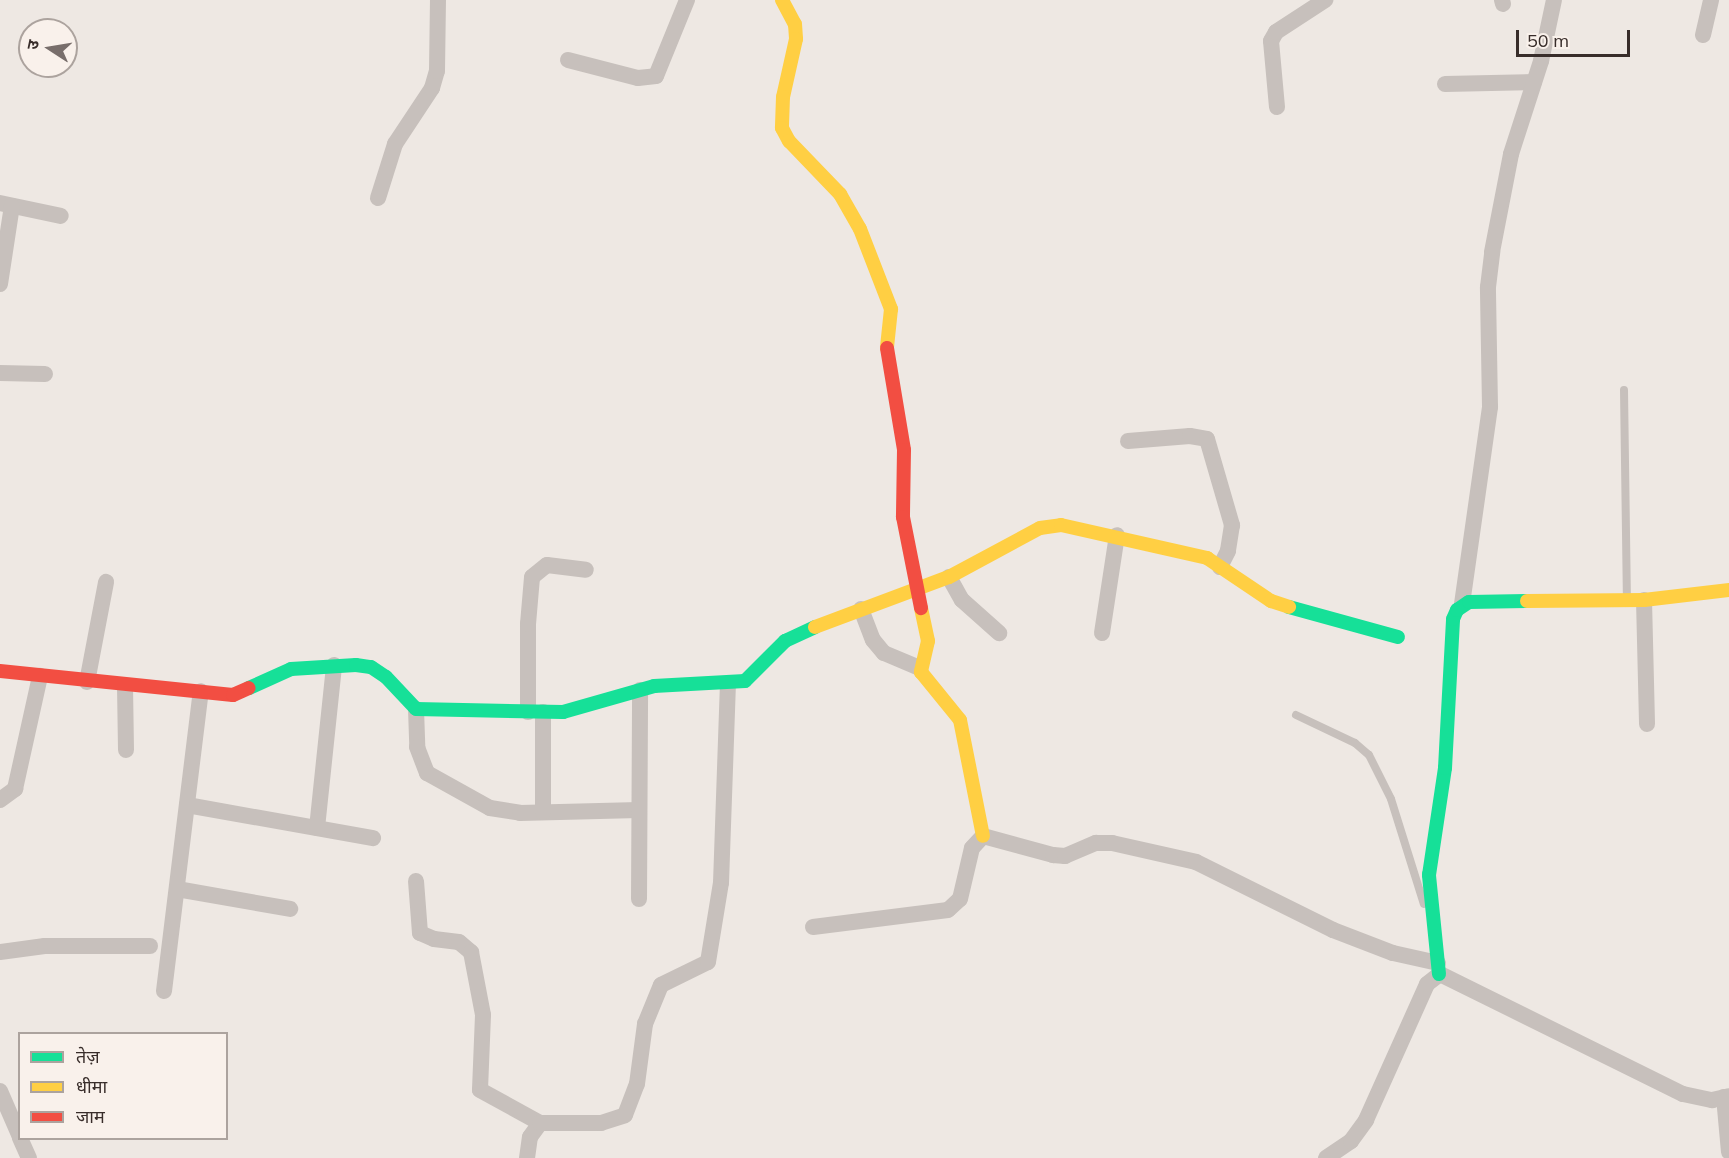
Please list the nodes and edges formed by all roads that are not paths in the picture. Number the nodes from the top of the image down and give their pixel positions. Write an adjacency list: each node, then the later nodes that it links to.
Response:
1 (438, 0): 12 (street)
2 (687, 0): 8 (street)
3 (782, 0): 25 (street)
4 (1325, 0): 11 (street)
5 (1554, 0): 9 (street)
6 (1711, 0): 7 (street)
7 (1703, 35)
8 (568, 60)
9 (1534, 82): 10 (street); 28 (street)
10 (1445, 84)
11 (1277, 107)
12 (378, 198)
13 (6, 205): 14 (street); 15 (street)
14 (61, 216)
15 (0, 284)
16 (0, 373): 17 (street)
17 (45, 374)
18 (1624, 390): 27 (lane)
19 (1128, 441): 21 (street)
20 (1118, 535): 21 (street); 23 (street); 31 (street)
21 (1220, 567): 32 (street)
22 (586, 570): 43 (street)
23 (950, 577): 25 (street); 30 (street)
24 (106, 582): 37 (street)
25 (917, 588): 29 (street); 34 (street)
26 (1729, 590): 27 (street)
27 (1635, 600): 28 (street); 45 (street)
28 (1462, 604): 58 (street)
29 (861, 609): 34 (street); 38 (street)
30 (999, 633)
31 (1102, 633)
32 (1398, 638)
33 (334, 665): 41 (street); 42 (street); 51 (street)
34 (920, 668): 52 (street)
35 (0, 671): 36 (street)
36 (40, 676): 37 (street); 47 (street)
37 (87, 682): 39 (street)
38 (728, 684): 40 (street); 66 (street)
39 (125, 686): 41 (street); 46 (street)
40 (640, 690): 43 (street); 49 (street)
41 (201, 691): 48 (street)
42 (416, 710): 43 (street); 50 (street)
43 (536, 712): 50 (street)
44 (1296, 716): 58 (lane)
45 (1647, 724)
46 (126, 750)
47 (0, 800)
48 (187, 805): 51 (street); 55 (street)
49 (639, 810): 50 (street); 56 (street)
50 (543, 812)
51 (317, 828): 53 (street)
52 (983, 836): 59 (street); 62 (street)
53 (374, 838)
54 (416, 881): 66 (street)
55 (177, 889): 57 (street); 63 (street)
56 (639, 899)
57 (290, 909)
58 (1435, 926): 62 (street)
59 (813, 927)
60 (150, 946): 61 (street)
61 (0, 952)
62 (1438, 968): 65 (street); 72 (street)
63 (164, 991)
64 (0, 1091): 67 (street)
65 (1726, 1096): 69 (street)
66 (540, 1123): 71 (street)
67 (18, 1133)
68 (21, 1140): 70 (street)
69 (1729, 1152)
70 (29, 1158)
71 (527, 1158)
72 (1326, 1158)

